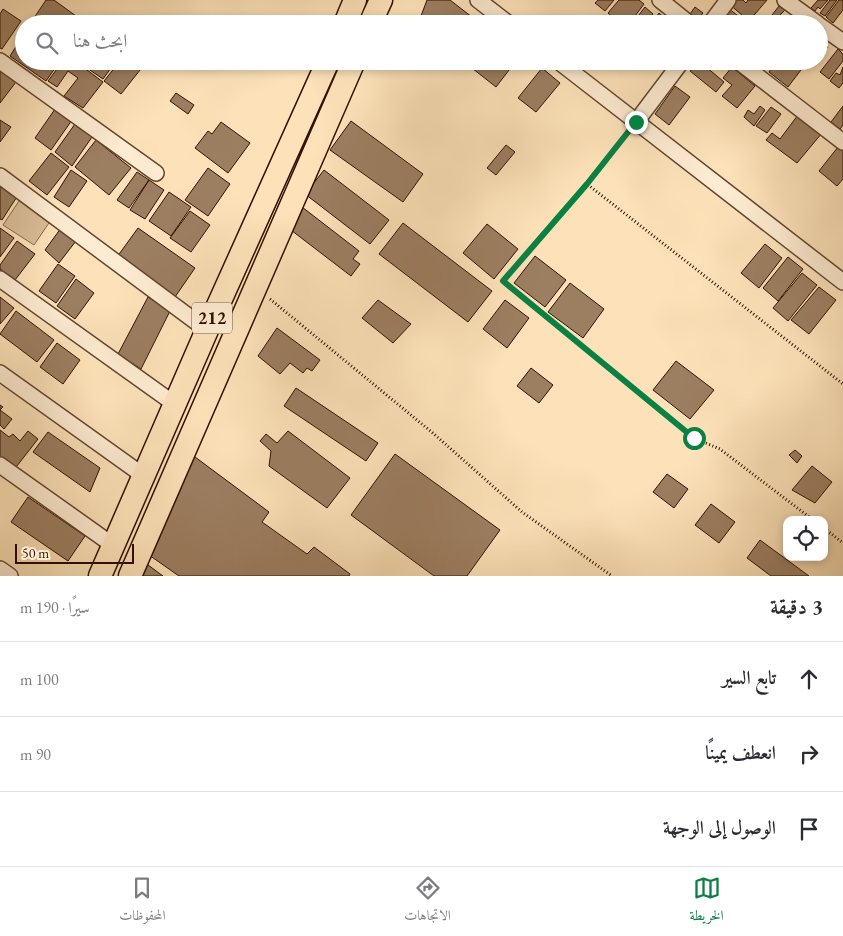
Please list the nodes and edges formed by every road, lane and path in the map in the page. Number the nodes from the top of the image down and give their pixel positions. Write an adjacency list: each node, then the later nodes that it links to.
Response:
1 (355, 0): 7 (main road)
2 (380, 0): 8 (main road)
3 (478, 0): 9 (street)
4 (660, 0): 10 (street)
5 (728, 0): 11 (street)
6 (785, 0): 12 (street)
7 (348, 15)
8 (374, 15)
9 (497, 15)
10 (679, 15)
11 (717, 15)
12 (806, 15)
13 (828, 31): 14 (street)
14 (843, 42)
15 (0, 62): 23 (street)
16 (324, 70): 29 (main road, 212)
17 (350, 70): 28 (main road, 212)
18 (570, 70): 21 (street)
19 (675, 70): 21 (street)
20 (750, 70): 22 (street)
21 (636, 122): 25 (path); 27 (street)
22 (843, 142)
23 (156, 174)
24 (0, 176): 29 (street)
25 (587, 184): 31 (path); 35 (path)
26 (0, 279): 32 (street)
27 (843, 282)
28 (256, 288): 42 (main road, 212); 43 (path)
29 (207, 330): 32 (main road, 212)
30 (0, 372): 34 (street)
31 (843, 384)
32 (176, 405): 34 (main road, 212)
33 (0, 465): 38 (street)
34 (144, 476): 38 (main road, 212)
35 (808, 516)
36 (828, 531): 37 (path)
37 (843, 543)
38 (114, 546): 41 (main road, 212)
39 (0, 569): 40 (street)
40 (10, 576)
41 (100, 576)
42 (130, 576)
43 (612, 576)

